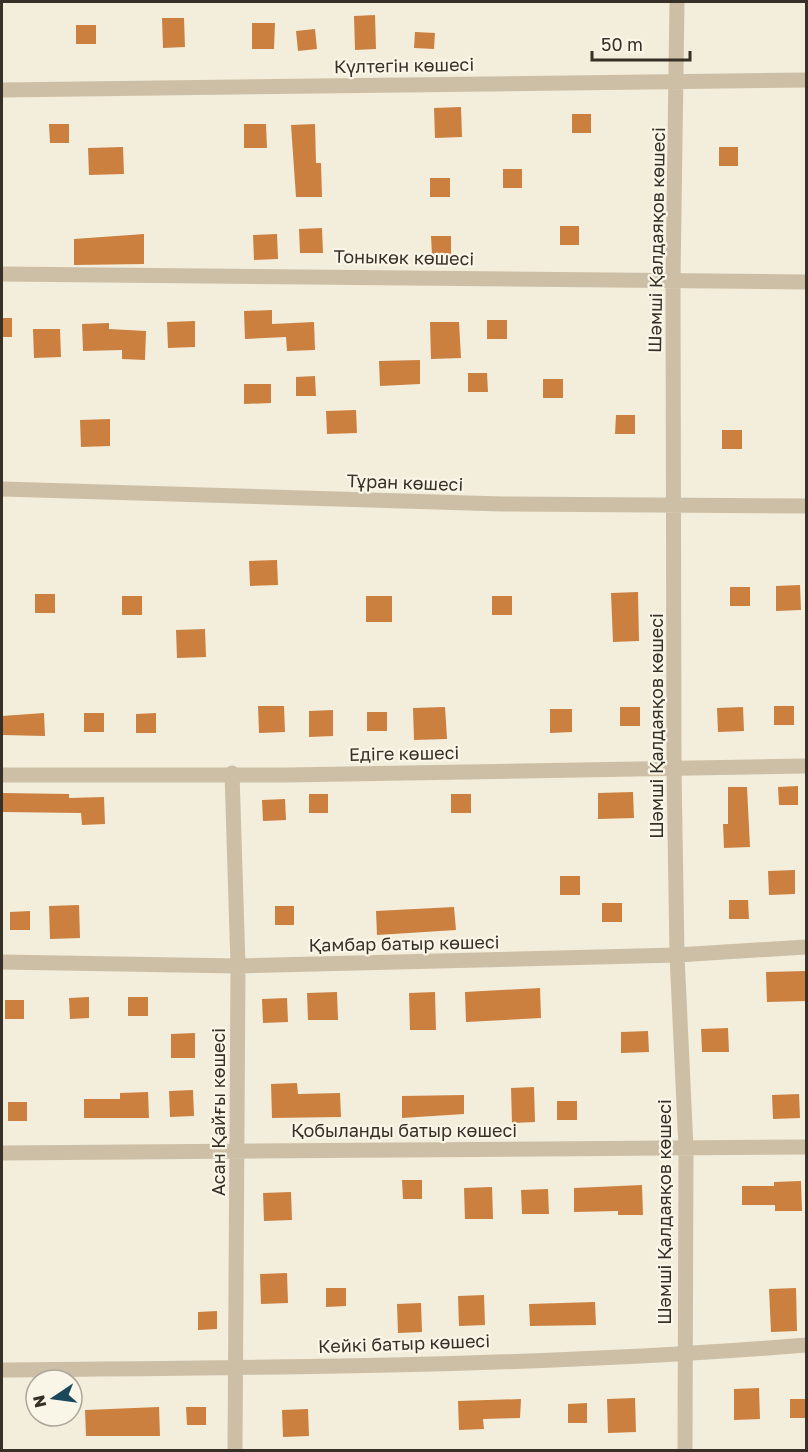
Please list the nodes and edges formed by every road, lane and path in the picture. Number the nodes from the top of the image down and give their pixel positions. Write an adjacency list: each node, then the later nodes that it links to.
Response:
1 (677, 2): 3 (street, Шәмші Қалдаяқов көшесі)
2 (807, 80): 3 (street, Күлтегін көшесі)
3 (677, 81): 4 (street, Күлтегін көшесі); 6 (street, Шәмші Қалдаяқов көшесі)
4 (2, 90)
5 (2, 274): 6 (street, Тоныкөк көшесі)
6 (673, 279): 7 (street, Тоныкөк көшесі); 10 (street, Шәмші Қалдаяқов көшесі)
7 (807, 282)
8 (2, 489): 10 (street, Тұран көшесі)
9 (807, 506): 10 (street, Тұран көшесі)
10 (675, 507): 12 (street, Шәмші Қалдаяқов көшесі)
11 (807, 766): 12 (street, Едіге көшесі)
12 (674, 769): 13 (street, Едіге көшесі); 16 (street, Шәмші Қалдаяқов көшесі)
13 (232, 774): 14 (street, Едіге көшесі); 18 (street, Асан Қайғы көшесі)
14 (2, 775)
15 (807, 946): 16 (street, Қамбар батыр көшесі)
16 (677, 956): 18 (street, Қамбар батыр көшесі); 19 (street, Шәмші Қалдаяқов көшесі)
17 (2, 962): 18 (street, Қамбар батыр көшесі)
18 (238, 966): 21 (street, Асан Қайғы көшесі)
19 (686, 1148): 20 (street, Қобыланды батыр көшесі); 21 (street, Қобыланды батыр көшесі); 24 (street, Шәмші Қалдаяқов көшесі)
20 (807, 1148)
21 (238, 1151): 22 (street, Қобыланды батыр көшесі); 25 (street, Асан Қайғы көшесі)
22 (2, 1153)
23 (807, 1345): 24 (street, Кейкі батыр көшесі)
24 (685, 1355): 25 (street, Кейкі батыр көшесі); 28 (street, Шәмші Қалдаяқов көшесі)
25 (236, 1368): 26 (street, Кейкі батыр көшесі); 27 (street, Асан Қайғы көшесі)
26 (2, 1370)
27 (235, 1450)
28 (685, 1450)

